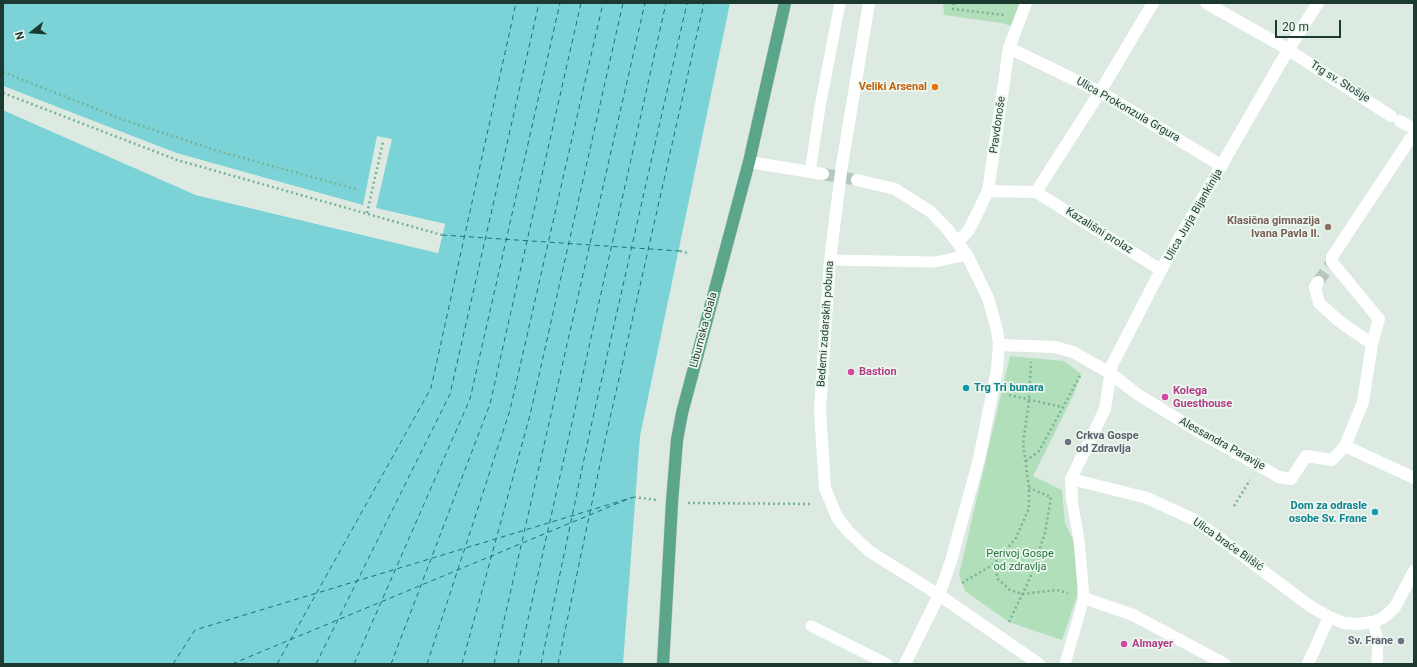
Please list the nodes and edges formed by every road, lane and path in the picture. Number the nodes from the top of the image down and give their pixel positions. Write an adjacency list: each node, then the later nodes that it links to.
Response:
1 (786, 3): 17 (main road, Liburnska obala)
2 (840, 3): 19 (lane)
3 (869, 3): 31 (street, Bedemi zadarskih pobuna, bridge)
4 (954, 3): 9 (path)
5 (1026, 3): 10 (street, Pravdonoše)
6 (1153, 3): 13 (street)
7 (1206, 3): 11 (street, Trg sv. Stošije)
8 (1317, 4): 11 (street)
9 (1008, 16)
10 (1009, 48): 13 (street, Ulica Prokonzula Grgura); 23 (street, Pravdonoše)
11 (1285, 52): 15 (street, Trg sv. Stošije); 18 (street, Ulica Jurja Bijankinija)
12 (3, 72): 22 (path)
13 (1100, 92): 18 (street, Ulica Prokonzula Grgura); 24 (street)
14 (3, 93): 25 (path)
15 (1412, 134): 34 (street)
16 (383, 142): 25 (path)
17 (749, 162): 19 (street); 62 (main road, Liburnska obala)
18 (1222, 166): 32 (street, Ulica Jurja Bijankinija)
19 (810, 172): 20 (street)
20 (823, 174)
21 (857, 180): 27 (street)
22 (359, 190)
23 (988, 191): 24 (street); 27 (street, Pravdonoše)
24 (1036, 192): 32 (street, Kazališni prolaz)
25 (367, 213): 26 (path)
26 (442, 235)
27 (958, 242): 30 (street)
28 (680, 251): 29 (path)
29 (688, 253)
30 (967, 254): 31 (lane); 35 (street)
31 (830, 260): 50 (street, Bedemi zadarskih pobuna)
32 (1162, 270): 38 (street, Ulica Jurja Bijankinija)
33 (1318, 282): 34 (street)
34 (1372, 344): 42 (street)
35 (999, 345): 36 (street, Alessandra Paravije); 39 (street)
36 (1028, 346): 37 (street, Alessandra Paravije); 40 (path)
37 (1090, 360): 38 (street, Alessandra Paravije); 41 (path)
38 (1110, 373): 44 (street, Alessandra Paravije); 46 (street, Ulica Jurja Bijankinija)
39 (993, 392): 40 (path); 56 (street)
40 (1029, 401): 41 (path); 43 (path)
41 (1062, 407): 43 (path)
42 (1345, 446): 44 (street, Alessandra Paravije); 45 (street)
43 (1026, 462): 47 (path)
44 (1258, 466): 51 (path)
45 (1414, 478)
46 (1071, 480): 48 (street); 58 (street, Ulica braće Bilšić)
47 (1029, 488): 52 (path); 55 (path)
48 (1072, 500): 57 (lane)
49 (684, 503): 50 (path)
50 (830, 504): 56 (street, Bedemi zadarskih pobuna)
51 (1234, 506)
52 (994, 564): 54 (path); 55 (path)
53 (1414, 571): 60 (street)
54 (962, 583)
55 (1022, 594): 57 (path); 59 (path)
56 (939, 595): 64 (street); 65 (street, Bedemi zadarskih pobuna)
57 (1084, 598): 66 (lane); 67 (street)
58 (1329, 617): 60 (street, Ulica braće Bilšić); 68 (street)
59 (1009, 622)
60 (1373, 622): 69 (lane)
61 (810, 626): 63 (lane)
62 (663, 664)
63 (887, 664)
64 (905, 664)
65 (1039, 664)
66 (1065, 664)
67 (1225, 664)
68 (1308, 664)
69 (1377, 664)

